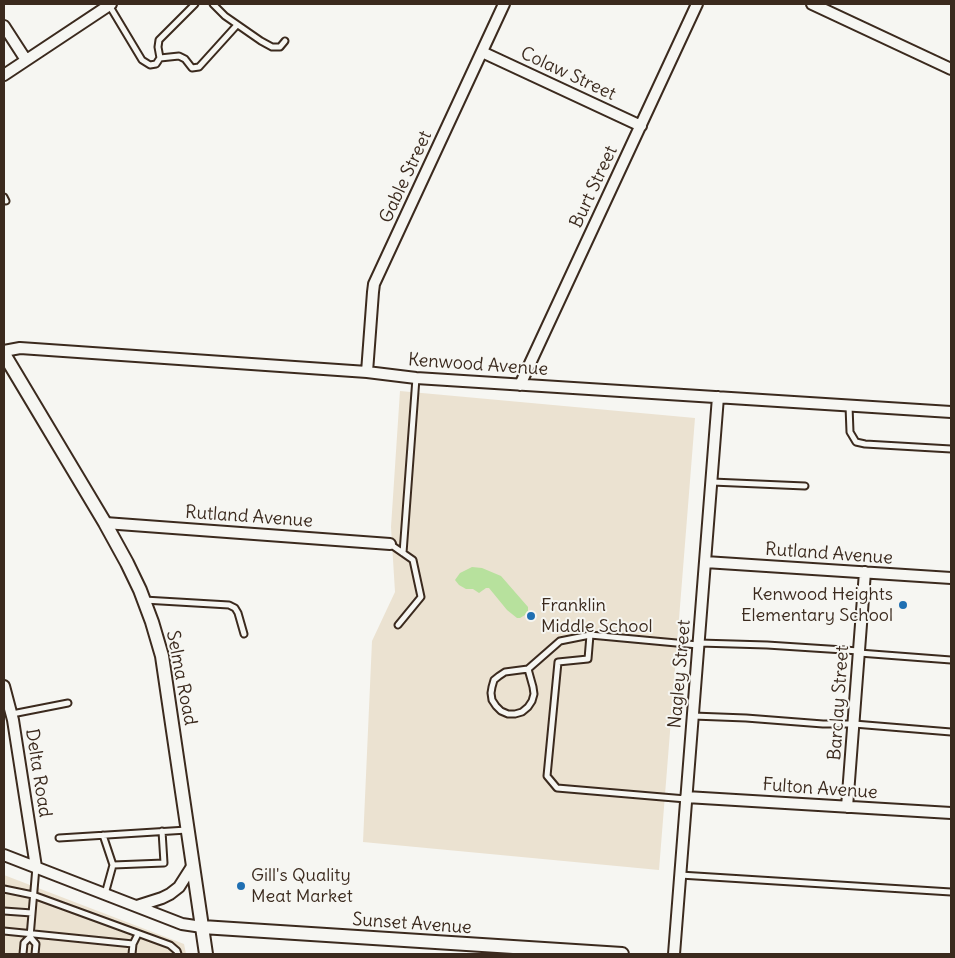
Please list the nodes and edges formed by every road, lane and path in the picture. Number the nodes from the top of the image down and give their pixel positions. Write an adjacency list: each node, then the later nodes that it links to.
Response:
1 (110, 4): 11 (lane); 12 (street)
2 (195, 4): 11 (lane)
3 (213, 4): 7 (lane)
4 (504, 4): 10 (street, Gable Street)
5 (697, 4): 15 (street, Burt Street)
6 (812, 4): 13 (street)
7 (237, 25): 9 (lane); 11 (lane)
8 (4, 26): 12 (street)
9 (285, 41)
10 (482, 52): 15 (street, Colaw Street); 17 (street, Gable Street)
11 (160, 58)
12 (26, 60): 14 (street)
13 (951, 69)
14 (4, 75)
15 (641, 126): 19 (street, Burt Street)
16 (4, 353): 17 (street, Kenwood Avenue); 26 (street, Selma Road)
17 (367, 372): 18 (street, Kenwood Avenue)
18 (416, 378): 19 (street, Kenwood Avenue); 28 (lane)
19 (520, 385): 20 (street, Kenwood Avenue)
20 (718, 397): 21 (street, Kenwood Avenue); 24 (street, Nagley Street)
21 (849, 405): 22 (street, Kenwood Avenue); 23 (lane)
22 (951, 412)
23 (951, 449)
24 (711, 482): 25 (lane); 29 (street, Nagley Street)
25 (805, 486)
26 (105, 523): 27 (street, Rutland Avenue); 32 (street, Selma Road)
27 (390, 544): 28 (lane)
28 (403, 553): 33 (lane)
29 (705, 562): 30 (street, Rutland Avenue); 36 (street, Nagley Street)
30 (865, 572): 31 (street, Rutland Avenue); 37 (street, Barclay Street)
31 (951, 578)
32 (144, 600): 34 (lane); 49 (street, Selma Road)
33 (398, 625)
34 (244, 634)
35 (590, 635): 36 (lane); 39 (lane); 46 (lane)
36 (698, 644): 37 (lane); 43 (street, Nagley Street)
37 (859, 652): 38 (lane); 44 (street, Barclay Street)
38 (951, 660)
39 (528, 669): 39 (lane)
40 (4, 686): 42 (street, Delta Road)
41 (68, 703): 42 (lane)
42 (12, 714): 56 (street, Delta Road)
43 (693, 716): 44 (lane); 46 (street, Nagley Street)
44 (854, 724): 45 (lane); 47 (street, Barclay Street)
45 (951, 732)
46 (686, 798): 47 (street, Fulton Avenue); 57 (street, Nagley Street)
47 (847, 807): 48 (street, Fulton Avenue)
48 (951, 814)
49 (188, 830): 50 (lane); 55 (street, Selma Road)
50 (162, 831): 51 (lane); 54 (lane)
51 (103, 835): 52 (lane); 54 (lane)
52 (59, 838)
53 (4, 855): 56 (street, Sunset Avenue)
54 (113, 865): 60 (lane)
55 (193, 865): 62 (street); 65 (street, Selma Road)
56 (36, 867): 60 (street, Sunset Avenue); 61 (lane)
57 (680, 875): 59 (lane); 76 (street, Nagley Street)
58 (4, 889): 61 (lane)
59 (951, 892)
60 (105, 894): 62 (street, Sunset Avenue)
61 (33, 896): 64 (lane); 67 (lane)
62 (137, 906): 65 (street, Sunset Avenue)
63 (4, 911): 64 (lane)
64 (32, 913): 68 (lane)
65 (202, 928): 74 (street, Selma Road); 75 (street, Sunset Avenue)
66 (4, 931): 68 (lane)
67 (138, 934): 69 (lane); 73 (lane)
68 (30, 935): 69 (lane); 70 (lane); 71 (lane)
69 (133, 944): 72 (lane)
70 (23, 954)
71 (35, 954)
72 (132, 954)
73 (178, 954)
74 (206, 954)
75 (622, 954)
76 (674, 954)

